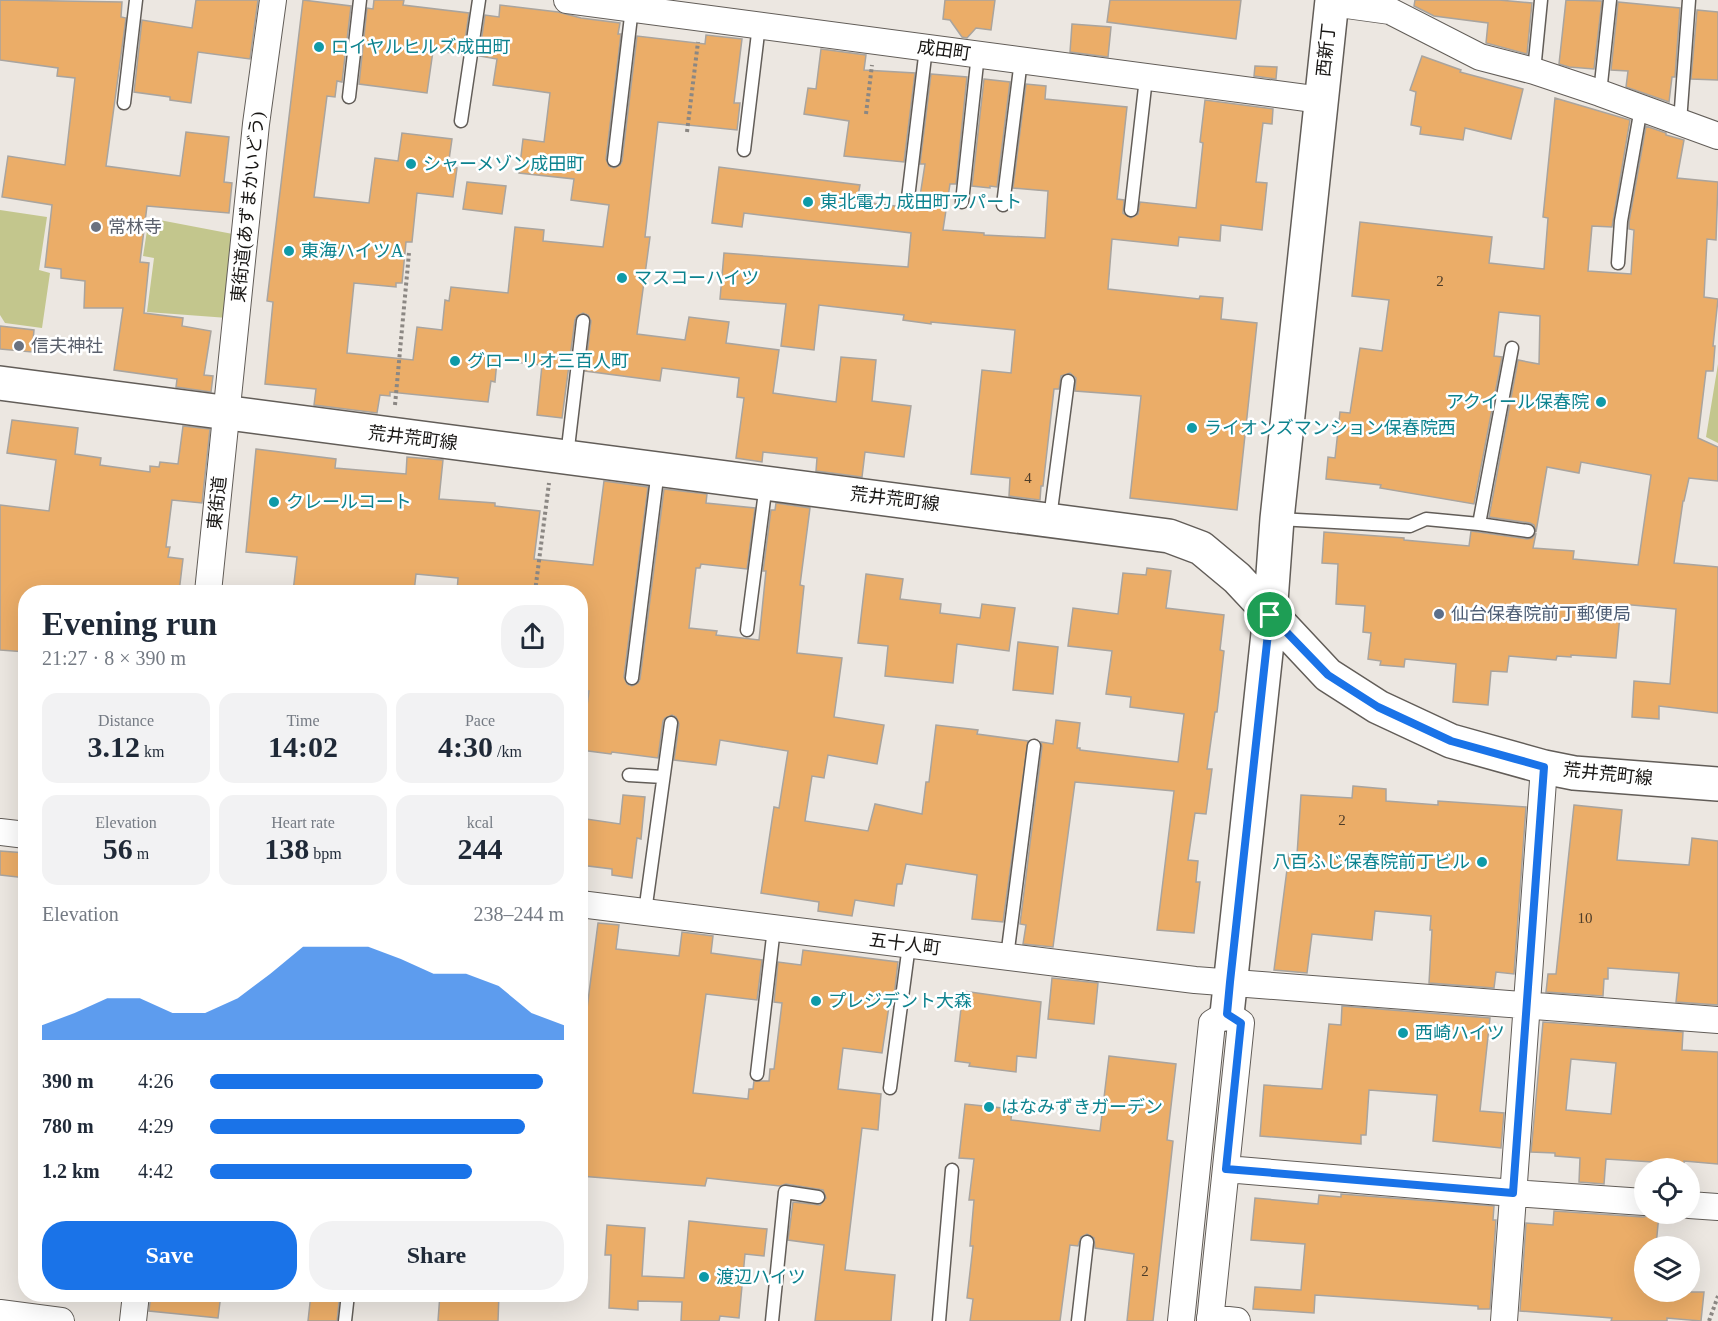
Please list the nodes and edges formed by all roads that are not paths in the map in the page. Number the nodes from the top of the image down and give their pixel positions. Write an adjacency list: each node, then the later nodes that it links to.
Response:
1 (136, 0): 20 (lane)
2 (273, 0): 36 (street, 東街道(あずまかいどう))
3 (360, 0): 18 (lane)
4 (479, 0): 22 (lane)
5 (567, 0): 10 (street, 成田町)
6 (1541, 0): 15 (lane)
7 (1610, 0): 17 (lane)
8 (1689, 0): 23 (lane)
9 (1332, 2): 15 (street); 19 (main road, 西新丁)
10 (632, 8): 11 (street, 成田町); 26 (lane)
11 (759, 25): 12 (street, 成田町); 25 (lane)
12 (926, 48): 13 (street, 成田町); 27 (lane)
13 (978, 54): 14 (street, 成田町); 28 (lane)
14 (1021, 60): 16 (street, 成田町); 29 (lane)
15 (1534, 71): 17 (street)
16 (1146, 78): 19 (street, 成田町); 30 (lane)
17 (1600, 93): 21 (street)
18 (349, 97)
19 (1321, 100): 40 (main road, 西新丁)
20 (124, 103)
21 (1641, 108): 23 (street); 31 (lane)
22 (461, 121)
23 (1680, 122): 24 (street)
24 (1718, 136)
25 (744, 150)
26 (614, 160)
27 (908, 198)
28 (962, 202)
29 (1003, 205)
30 (1131, 210)
31 (1618, 263)
32 (583, 321): 37 (lane)
33 (1512, 348): 42 (lane)
34 (1068, 381): 41 (lane)
35 (0, 383): 36 (main road, 荒井荒町線)
36 (226, 414): 37 (main road, 荒井荒町線); 44 (street, 東街道)
37 (559, 457): 38 (main road, 荒井荒町線)
38 (658, 469): 39 (main road, 荒井荒町線); 47 (lane)
39 (766, 483): 41 (main road, 荒井荒町線); 46 (lane)
40 (1276, 519): 42 (lane); 45 (main road, 西新丁)
41 (1050, 520): 45 (main road, 荒井荒町線)
42 (1479, 524): 43 (lane)
43 (1528, 531)
44 (209, 585)
45 (1270, 615): 50 (main road, 荒井荒町線); 61 (main road, 西新丁)
46 (747, 630)
47 (632, 678)
48 (671, 723): 52 (lane)
49 (1034, 746): 60 (lane)
50 (1544, 767): 53 (main road, 荒井荒町線); 62 (street)
51 (629, 775): 52 (lane)
52 (663, 777): 57 (lane)
53 (1718, 784)
54 (0, 832): 55 (street)
55 (18, 834)
56 (588, 905): 57 (street, 五十人町)
57 (645, 912): 58 (street, 五十人町)
58 (774, 928): 59 (street, 五十人町); 64 (lane)
59 (909, 945): 60 (street, 五十人町); 65 (lane)
60 (1007, 957): 61 (street, 五十人町)
61 (1228, 998): 62 (street, 五十人町); 66 (street); 84 (street)
62 (1527, 1007): 63 (street, 五十人町); 68 (street)
63 (1718, 1020)
64 (757, 1074)
65 (890, 1088)
66 (1226, 1169): 68 (street); 77 (street)
67 (952, 1170): 82 (lane)
68 (1513, 1193): 70 (street); 86 (street)
69 (818, 1197): 81 (lane)
70 (1634, 1201)
71 (1700, 1206): 72 (street)
72 (1718, 1207)
73 (1087, 1242): 83 (lane)
74 (135, 1302): 79 (street)
75 (347, 1302): 80 (lane)
76 (0, 1312): 78 (street)
77 (1210, 1320): 85 (street)
78 (61, 1321)
79 (134, 1321)
80 (345, 1321)
81 (772, 1321)
82 (939, 1321)
83 (1078, 1321)
84 (1182, 1321)
85 (1237, 1321)
86 (1504, 1321)

